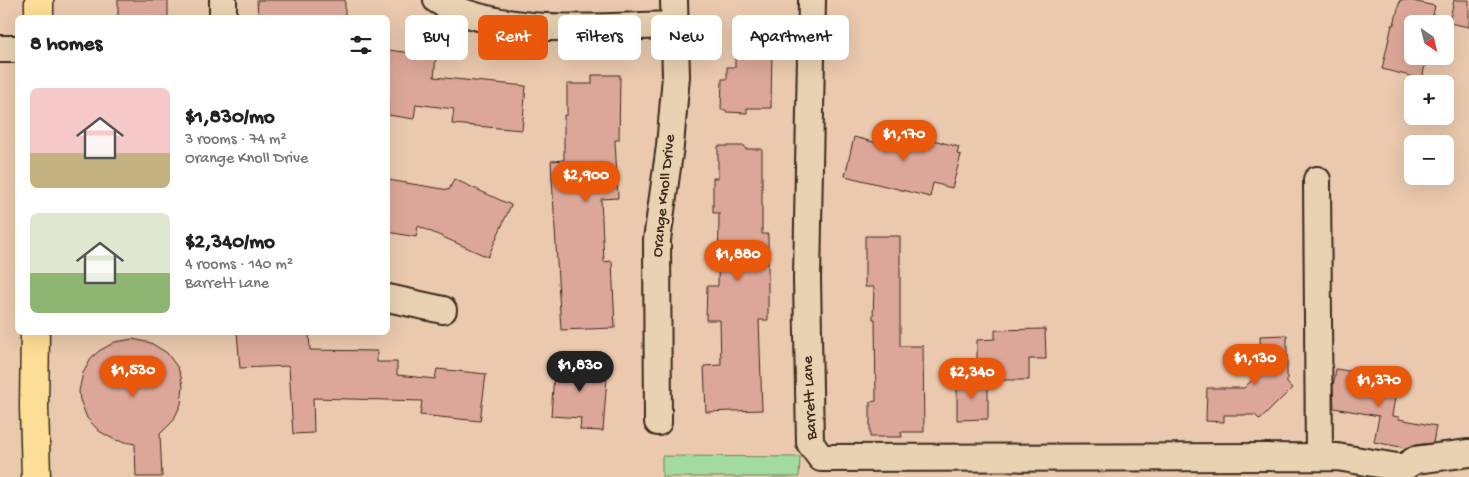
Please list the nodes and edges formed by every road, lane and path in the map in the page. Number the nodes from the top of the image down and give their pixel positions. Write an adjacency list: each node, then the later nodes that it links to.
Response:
1 (39, 0): 6 (main road)
2 (223, 0): 7 (street)
3 (437, 0): 5 (street)
4 (812, 0): 16 (street, Barrett Lane)
5 (675, 13): 14 (street, Orange Knoll Drive)
6 (39, 15)
7 (223, 15)
8 (0, 49): 9 (street)
9 (15, 49)
10 (1317, 180): 16 (street)
11 (390, 298): 12 (street)
12 (443, 310)
13 (35, 335): 17 (main road)
14 (658, 422)
15 (1469, 453): 16 (street, Barrett Lane)
16 (1331, 464)
17 (36, 477)

